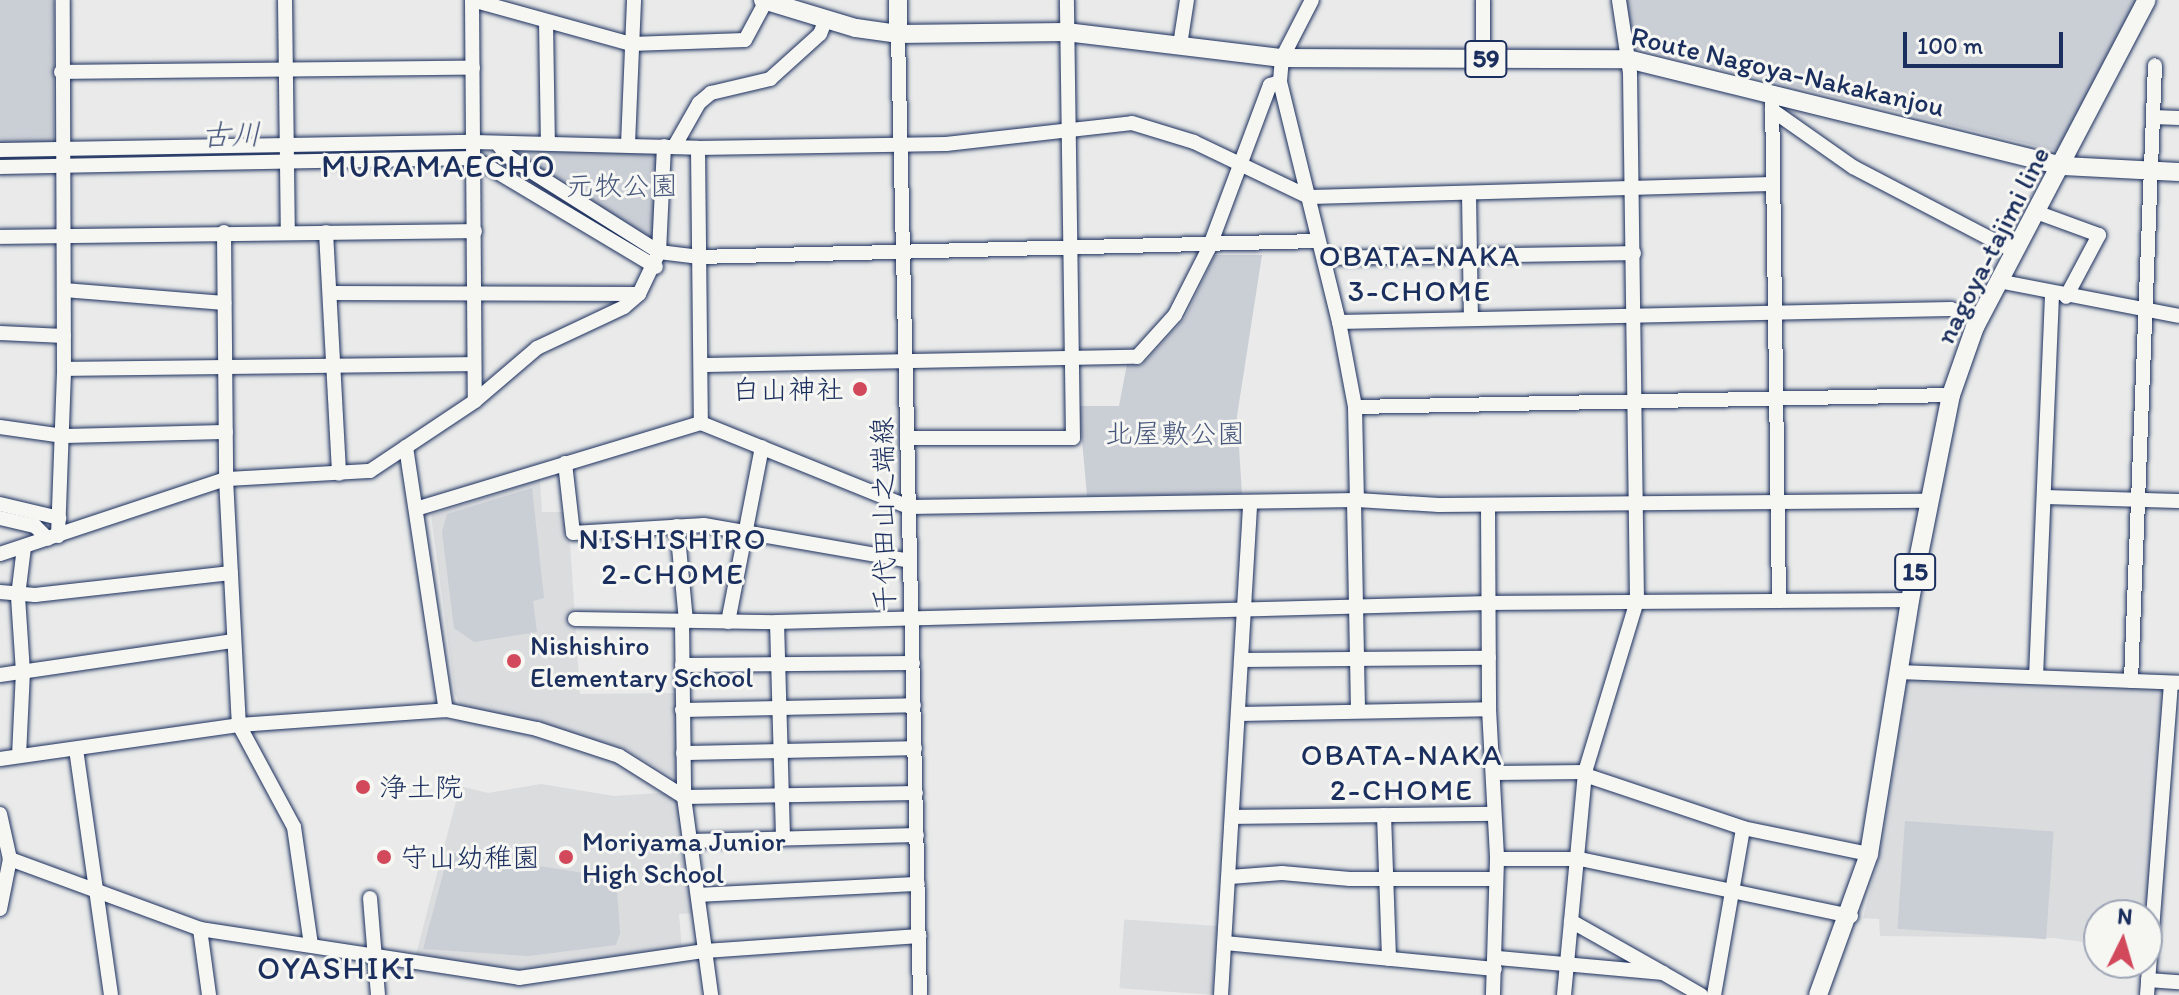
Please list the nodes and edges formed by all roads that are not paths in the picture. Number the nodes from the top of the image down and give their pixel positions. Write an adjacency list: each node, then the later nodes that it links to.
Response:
1 (63, 0): 26 (street)
2 (285, 0): 24 (street)
3 (472, 0): 15 (street); 25 (street)
4 (634, 0): 18 (street)
5 (764, 0): 13 (main road, Route Nagoya-Nakakanjou / 59); 18 (street)
6 (898, 0): 17 (main road)
7 (1067, 0): 16 (street)
8 (1187, 0): 19 (street)
9 (1312, 0): 20 (street)
10 (1483, 0): 21 (street)
11 (1619, 0): 22 (street)
12 (2147, 0): 44 (main road, nagoya-tajimi line / 15)
13 (802, 6): 14 (main road, Route Nagoya-Nakakanjou / 59)
14 (826, 19): 17 (main road, Route Nagoya-Nakakanjou / 59); 37 (street)
15 (546, 21): 18 (street); 33 (street)
16 (1066, 32): 17 (main road, Route Nagoya-Nakakanjou / 59); 19 (main road, Route Nagoya-Nakakanjou / 59); 31 (street)
17 (898, 34): 36 (street, 千代田山之端線)
18 (631, 44): 35 (street)
19 (1180, 45): 20 (main road, Route Nagoya-Nakakanjou / 59)
20 (1282, 58): 21 (main road, Route Nagoya-Nakakanjou / 59); 27 (street)
21 (1483, 59): 22 (main road, Route Nagoya-Nakakanjou / 59)
22 (1627, 59): 28 (main road, Route Nagoya-Nakakanjou / 59); 49 (street)
23 (2155, 65): 29 (street)
24 (286, 67): 25 (street); 26 (street); 40 (street)
25 (473, 68): 32 (street)
26 (61, 72): 41 (street)
27 (1280, 82): 43 (street); 51 (street)
28 (1772, 102): 44 (main road, Route Nagoya-Nakakanjou / 59); 48 (street); 63 (street)
29 (2153, 117): 30 (street); 46 (street)
30 (2179, 118)
31 (1067, 128): 36 (street); 43 (street); 60 (street)
32 (474, 142): 34 (street); 40 (street); 42 (street)
33 (548, 143): 34 (street); 35 (street)
34 (498, 144): 68 (street)
35 (628, 144): 37 (street)
36 (901, 145): 38 (street); 62 (street, 千代田山之端線)
37 (669, 146): 38 (street); 68 (street)
38 (698, 148): 66 (street)
39 (0, 150): 41 (street)
40 (284, 153): 41 (street); 42 (street); 55 (street)
41 (62, 157): 45 (street); 57 (street)
42 (474, 158): 53 (street); 68 (street)
43 (1240, 165): 51 (street); 61 (street)
44 (2063, 166): 46 (main road, Route Nagoya-Nakakanjou / 59); 52 (main road, nagoya-tajimi line / 15)
45 (0, 167)
46 (2150, 171): 47 (main road, Route Nagoya-Nakakanjou / 59); 77 (street)
47 (2179, 172)
48 (1773, 184): 49 (street); 76 (street)
49 (1632, 191): 50 (street); 64 (street)
50 (1469, 194): 51 (street); 65 (street)
51 (1309, 197): 59 (street)
52 (2036, 212): 63 (main road, nagoya-tajimi line / 15); 74 (street)
53 (475, 231): 56 (street); 73 (street)
54 (224, 232): 55 (street); 57 (street); 75 (street)
55 (288, 232): 56 (street)
56 (326, 232): 71 (street)
57 (60, 234): 58 (street); 70 (street)
58 (0, 237)
59 (1318, 241): 61 (street); 67 (street)
60 (1069, 246): 61 (street); 62 (street); 85 (street)
61 (1209, 248): 85 (street)
62 (903, 250): 66 (street); 86 (street, 千代田山之端線)
63 (2014, 251): 69 (main road, nagoya-tajimi line / 15)
64 (1634, 253): 65 (street); 78 (street)
65 (1470, 256): 67 (street); 80 (street)
66 (698, 257): 68 (street); 88 (street)
67 (1326, 258): 82 (street)
68 (657, 260): 72 (street)
69 (1998, 281): 74 (street); 81 (main road, nagoya-tajimi line / 15)
70 (64, 290): 75 (street); 84 (street)
71 (330, 293): 73 (street); 89 (street)
72 (639, 294): 73 (street); 94 (street)
73 (474, 295): 87 (street)
74 (2059, 296): 77 (street); 107 (street)
75 (224, 303): 90 (street)
76 (1775, 311): 78 (street); 81 (street); 93 (street)
77 (2142, 311): 79 (street); 108 (street)
78 (1635, 314): 80 (street); 95 (street)
79 (2179, 316)
80 (1471, 319): 82 (street)
81 (1979, 319): 92 (main road, nagoya-tajimi line / 15)
82 (1339, 322): 96 (street)
83 (0, 333): 84 (street)
84 (64, 336): 91 (street)
85 (1071, 355): 86 (street); 101 (street)
86 (906, 361): 88 (street); 101 (street, 千代田山之端線)
87 (474, 364): 89 (street); 94 (street)
88 (701, 365): 97 (street)
89 (334, 366): 90 (street); 105 (street)
90 (225, 367): 91 (street); 99 (street)
91 (64, 369): 100 (street)
92 (1951, 395): 93 (street); 110 (main road, nagoya-tajimi line / 15)
93 (1776, 398): 95 (street); 113 (street)
94 (475, 401): 102 (street)
95 (1637, 401): 96 (street); 112 (street)
96 (1355, 407): 109 (street)
97 (701, 423): 103 (street); 104 (street)
98 (0, 427): 100 (street)
99 (226, 432): 100 (street); 106 (street)
100 (63, 436): 120 (street)
101 (908, 438): 117 (street, 千代田山之端線)
102 (406, 447): 105 (street); 118 (street)
103 (762, 447): 117 (street); 122 (street)
104 (565, 463): 118 (street); 121 (street)
105 (339, 474): 106 (street)
106 (226, 479): 123 (street); 127 (street)
107 (2044, 497): 108 (street); 151 (street)
108 (2134, 499): 111 (street); 152 (street)
109 (1355, 500): 115 (street); 116 (street); 134 (street)
110 (1928, 501): 113 (street); 130 (main road, nagoya-tajimi line / 15)
111 (2179, 501)
112 (1638, 502): 113 (street); 116 (street); 131 (street)
113 (1777, 503): 132 (street)
114 (0, 504): 120 (street)
115 (1250, 505): 117 (street); 135 (street)
116 (1488, 505): 133 (street)
117 (909, 507): 126 (street, 千代田山之端線)
118 (419, 508): 158 (street)
119 (0, 518): 123 (street)
120 (59, 518): 123 (street)
121 (677, 526): 122 (street); 138 (street)
122 (744, 533): 126 (street); 139 (street)
123 (53, 538): 124 (street)
124 (24, 547): 125 (street); 129 (street)
125 (0, 554)
126 (910, 561): 136 (street, 千代田山之端線)
127 (231, 573): 129 (street); 141 (street)
128 (0, 592): 129 (street)
129 (18, 596): 148 (street)
130 (1910, 600): 132 (street); 149 (main road, nagoya-tajimi line / 15)
131 (1637, 601): 132 (street); 133 (street); 169 (street)
132 (1779, 601)
133 (1489, 603): 134 (street); 142 (street)
134 (1354, 608): 135 (street); 143 (street)
135 (1244, 609): 136 (street); 144 (street)
136 (912, 617): 140 (street); 145 (street, 千代田山之端線)
137 (575, 619): 138 (street)
138 (684, 622): 139 (street); 147 (street)
139 (728, 622): 140 (street)
140 (777, 622): 146 (street)
141 (234, 641): 148 (street); 161 (street)
142 (1489, 658): 143 (street); 157 (street)
143 (1356, 659): 144 (street); 156 (street)
144 (1241, 660): 160 (street)
145 (913, 663): 146 (street); 154 (street, 千代田山之端線)
146 (776, 664): 147 (street); 155 (street)
147 (682, 665): 159 (street)
148 (23, 672): 150 (street); 166 (street)
149 (1899, 672): 151 (street); 182 (main road, nagoya-tajimi line / 15)
150 (0, 675)
151 (2036, 677): 152 (street)
152 (2131, 681): 153 (street)
153 (2175, 683): 208 (street)
154 (914, 705): 155 (street); 162 (street, 千代田山之端線)
155 (778, 707): 159 (street); 164 (street)
156 (1358, 709): 157 (street); 160 (street)
157 (1489, 709): 168 (street)
158 (446, 710): 161 (street); 172 (street)
159 (682, 710): 165 (street)
160 (1239, 714): 176 (street)
161 (239, 725): 163 (street); 199 (street)
162 (915, 748): 164 (street); 170 (street, 千代田山之端線)
163 (76, 749): 166 (street); 189 (street)
164 (779, 752): 165 (street); 171 (street)
165 (683, 753): 172 (street)
166 (19, 756): 167 (street)
167 (0, 759)
168 (1495, 773): 169 (street); 174 (street)
169 (1585, 774): 177 (street); 184 (street)
170 (916, 793): 171 (street); 178 (street, 千代田山之端線)
171 (780, 795): 172 (street); 179 (street)
172 (684, 797): 180 (street)
173 (0, 814): 181 (street)
174 (1492, 814): 175 (street); 183 (street)
175 (1384, 815): 176 (street); 186 (street)
176 (1234, 817): 185 (street)
177 (1743, 828): 182 (street); 190 (street)
178 (917, 835): 179 (street); 188 (street, 千代田山之端線)
179 (783, 836): 180 (street)
180 (692, 841): 191 (street)
181 (6, 850): 189 (street); 193 (street)
182 (1869, 854): 194 (main road, nagoya-tajimi line / 15)
183 (1497, 859): 184 (street); 187 (street)
184 (1580, 859): 190 (street); 195 (street)
185 (1230, 877): 186 (street); 198 (street)
186 (1389, 879): 187 (street); 202 (street)
187 (1495, 879): 203 (street)
188 (918, 884): 191 (street); 197 (street, 千代田山之端線)
189 (96, 891): 196 (street); 209 (street)
190 (1733, 892): 194 (street); 219 (street)
191 (699, 895): 200 (street)
192 (370, 898): 201 (street)
193 (0, 909)
194 (1851, 916): 220 (main road, nagoya-tajimi line / 15)
195 (1571, 921): 204 (street); 205 (street)
196 (200, 929): 199 (street); 210 (street)
197 (919, 936): 200 (street); 214 (street, 千代田山之端線)
198 (1225, 943): 202 (street); 215 (street)
199 (311, 945): 201 (street)
200 (705, 951): 206 (street); 213 (street)
201 (376, 955): 206 (street); 211 (street)
202 (1389, 959): 203 (street)
203 (1497, 964): 204 (street); 216 (street)
204 (1567, 967): 205 (street); 217 (street)
205 (1663, 973): 218 (street)
206 (519, 978): 212 (street)
207 (2179, 982): 208 (street)
208 (2148, 988)
209 (111, 995)
210 (209, 995)
211 (378, 995)
212 (520, 995)
213 (711, 995)
214 (920, 995)
215 (1221, 995)
216 (1493, 995)
217 (1564, 995)
218 (1701, 995)
219 (1714, 995)
220 (1818, 995)

